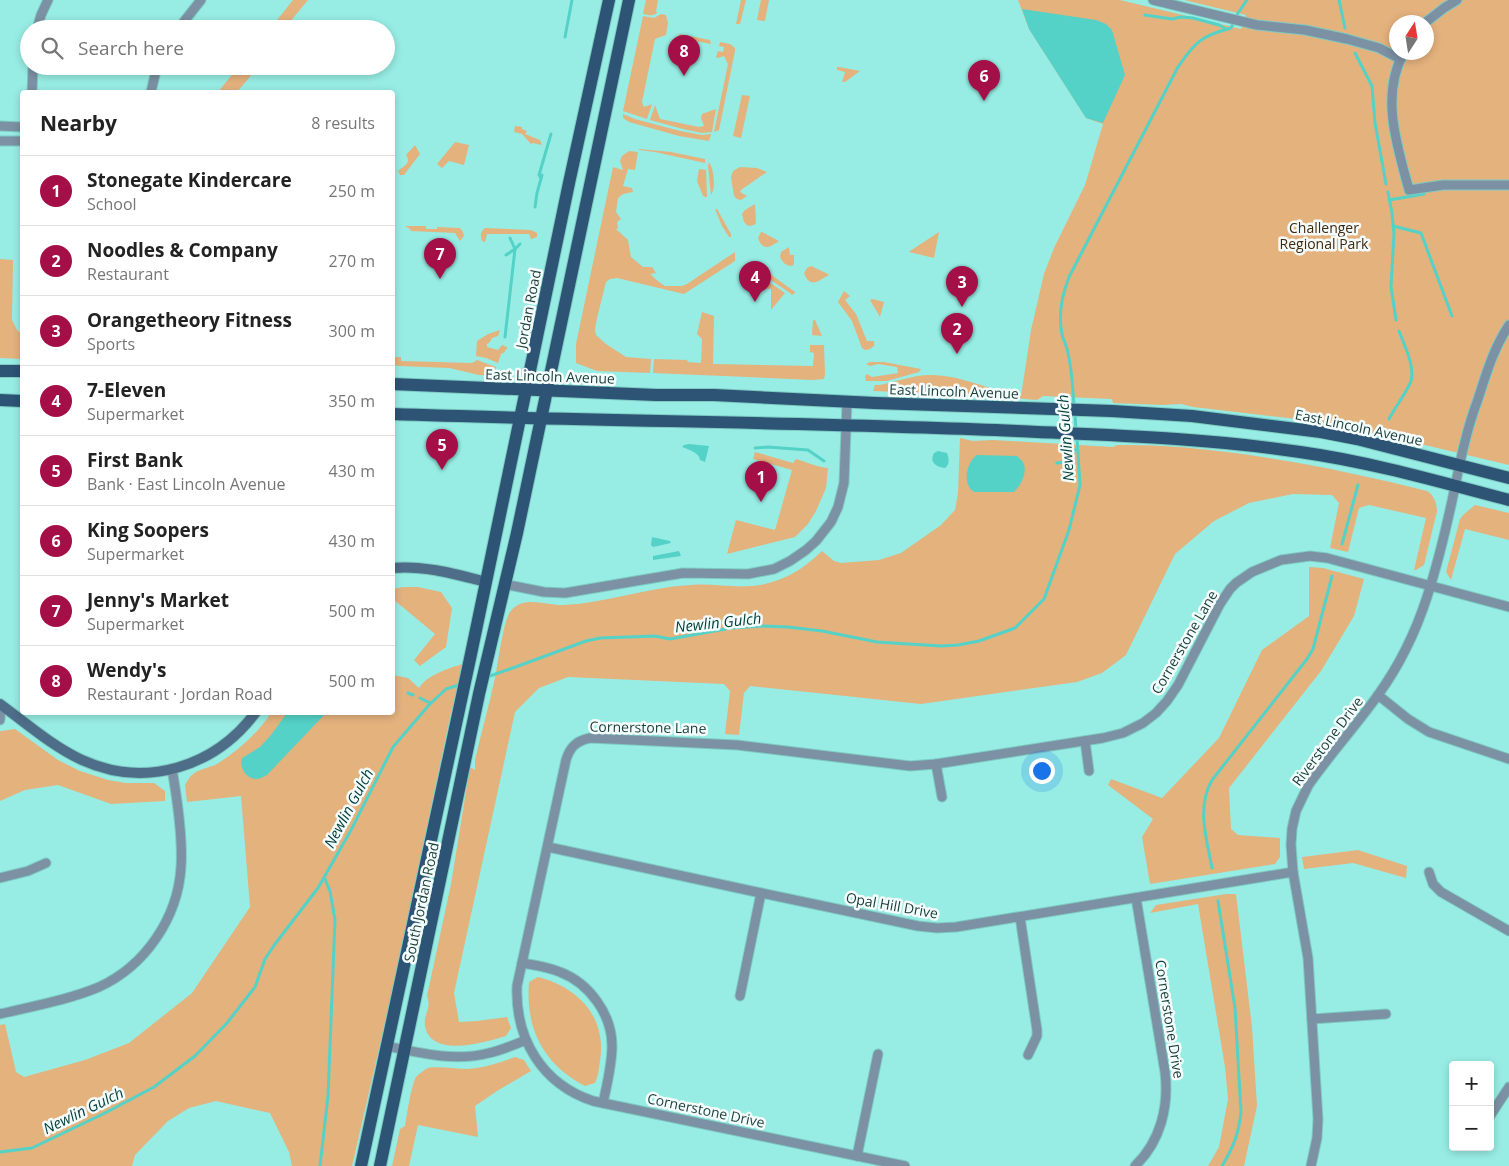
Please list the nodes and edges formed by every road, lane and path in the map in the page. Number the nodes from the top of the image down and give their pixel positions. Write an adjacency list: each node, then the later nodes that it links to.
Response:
1 (48, 0): 8 (street)
2 (201, 0): 9 (street)
3 (610, 0): 25 (main road, Jordan Road)
4 (629, 0): 26 (main road)
5 (1153, 0): 10 (street)
6 (1457, 0): 7 (street)
7 (1434, 16)
8 (40, 20)
9 (185, 20)
10 (1389, 51)
11 (1401, 60): 20 (street)
12 (33, 75): 14 (street)
13 (155, 75): 15 (street)
14 (32, 90)
15 (152, 90)
16 (0, 126): 17 (street)
17 (20, 127)
18 (0, 141): 19 (street)
19 (20, 141)
20 (1509, 185)
21 (1509, 325): 34 (street, Riverstone Drive)
22 (0, 370): 23 (main road)
23 (20, 371)
24 (395, 384): 25 (main road, East Lincoln Avenue)
25 (526, 390): 26 (main road, East Lincoln Avenue); 31 (main road, Jordan Road)
26 (546, 390): 29 (main road, East Lincoln Avenue); 32 (main road)
27 (0, 400): 28 (main road)
28 (20, 401)
29 (847, 402): 33 (street); 34 (main road, East Lincoln Avenue)
30 (395, 414): 31 (main road)
31 (520, 419): 32 (main road); 39 (main road, Jordan Road)
32 (540, 419): 33 (main road); 40 (main road)
33 (846, 425): 36 (main road); 40 (street)
34 (1460, 464): 35 (main road, East Lincoln Avenue); 36 (street, Riverstone Drive)
35 (1509, 478)
36 (1455, 486): 37 (main road); 41 (street, Riverstone Drive)
37 (1509, 500)
38 (395, 568): 39 (street)
39 (486, 582): 43 (main road); 44 (main road, Jordan Road)
40 (504, 584): 43 (main road)
41 (1430, 585): 42 (street, Cornerstone Lane); 45 (street, Riverstone Drive); 49 (street, Cornerstone Lane)
42 (1509, 607)
43 (496, 617): 71 (main road, South Jordan Road)
44 (471, 654): 70 (main road, South Jordan Road)
45 (1378, 695): 50 (street); 57 (street, Riverstone Drive)
46 (0, 705): 48 (street); 52 (street)
47 (253, 715): 52 (street)
48 (0, 720)
49 (1085, 742): 51 (street, Cornerstone Lane); 53 (street)
50 (1509, 758)
51 (936, 764): 54 (street); 55 (street, Cornerstone Lane)
52 (172, 769): 66 (street)
53 (1090, 771)
54 (942, 797)
55 (548, 847): 60 (street, Opal Hill Drive); 64 (street, Cornerstone Lane)
56 (46, 863): 59 (street)
57 (1293, 872): 61 (street, Opal Hill Drive); 68 (street, Riverstone Drive)
58 (1429, 872): 63 (street)
59 (0, 878)
60 (761, 893): 62 (street, Opal Hill Drive); 65 (street)
61 (1136, 898): 62 (street, Opal Hill Drive); 81 (street, Cornerstone Drive)
62 (1020, 917): 73 (street)
63 (1509, 931)
64 (522, 963): 69 (street, Cornerstone Lane); 75 (street)
65 (740, 996)
66 (0, 1014)
67 (1386, 1014): 68 (street)
68 (1312, 1019): 82 (street, Riverstone Drive)
69 (526, 1040): 71 (street); 75 (street, Cornerstone Drive)
70 (386, 1046): 71 (street); 78 (main road, South Jordan Road)
71 (405, 1050): 79 (main road, South Jordan Road)
72 (878, 1054): 77 (street)
73 (1028, 1055)
74 (1509, 1087): 76 (street)
75 (603, 1103): 77 (street, Cornerstone Drive)
76 (1494, 1110)
77 (857, 1156): 80 (street, Cornerstone Drive)
78 (361, 1166)
79 (380, 1166)
80 (905, 1166)
81 (1135, 1166)
82 (1311, 1166)

